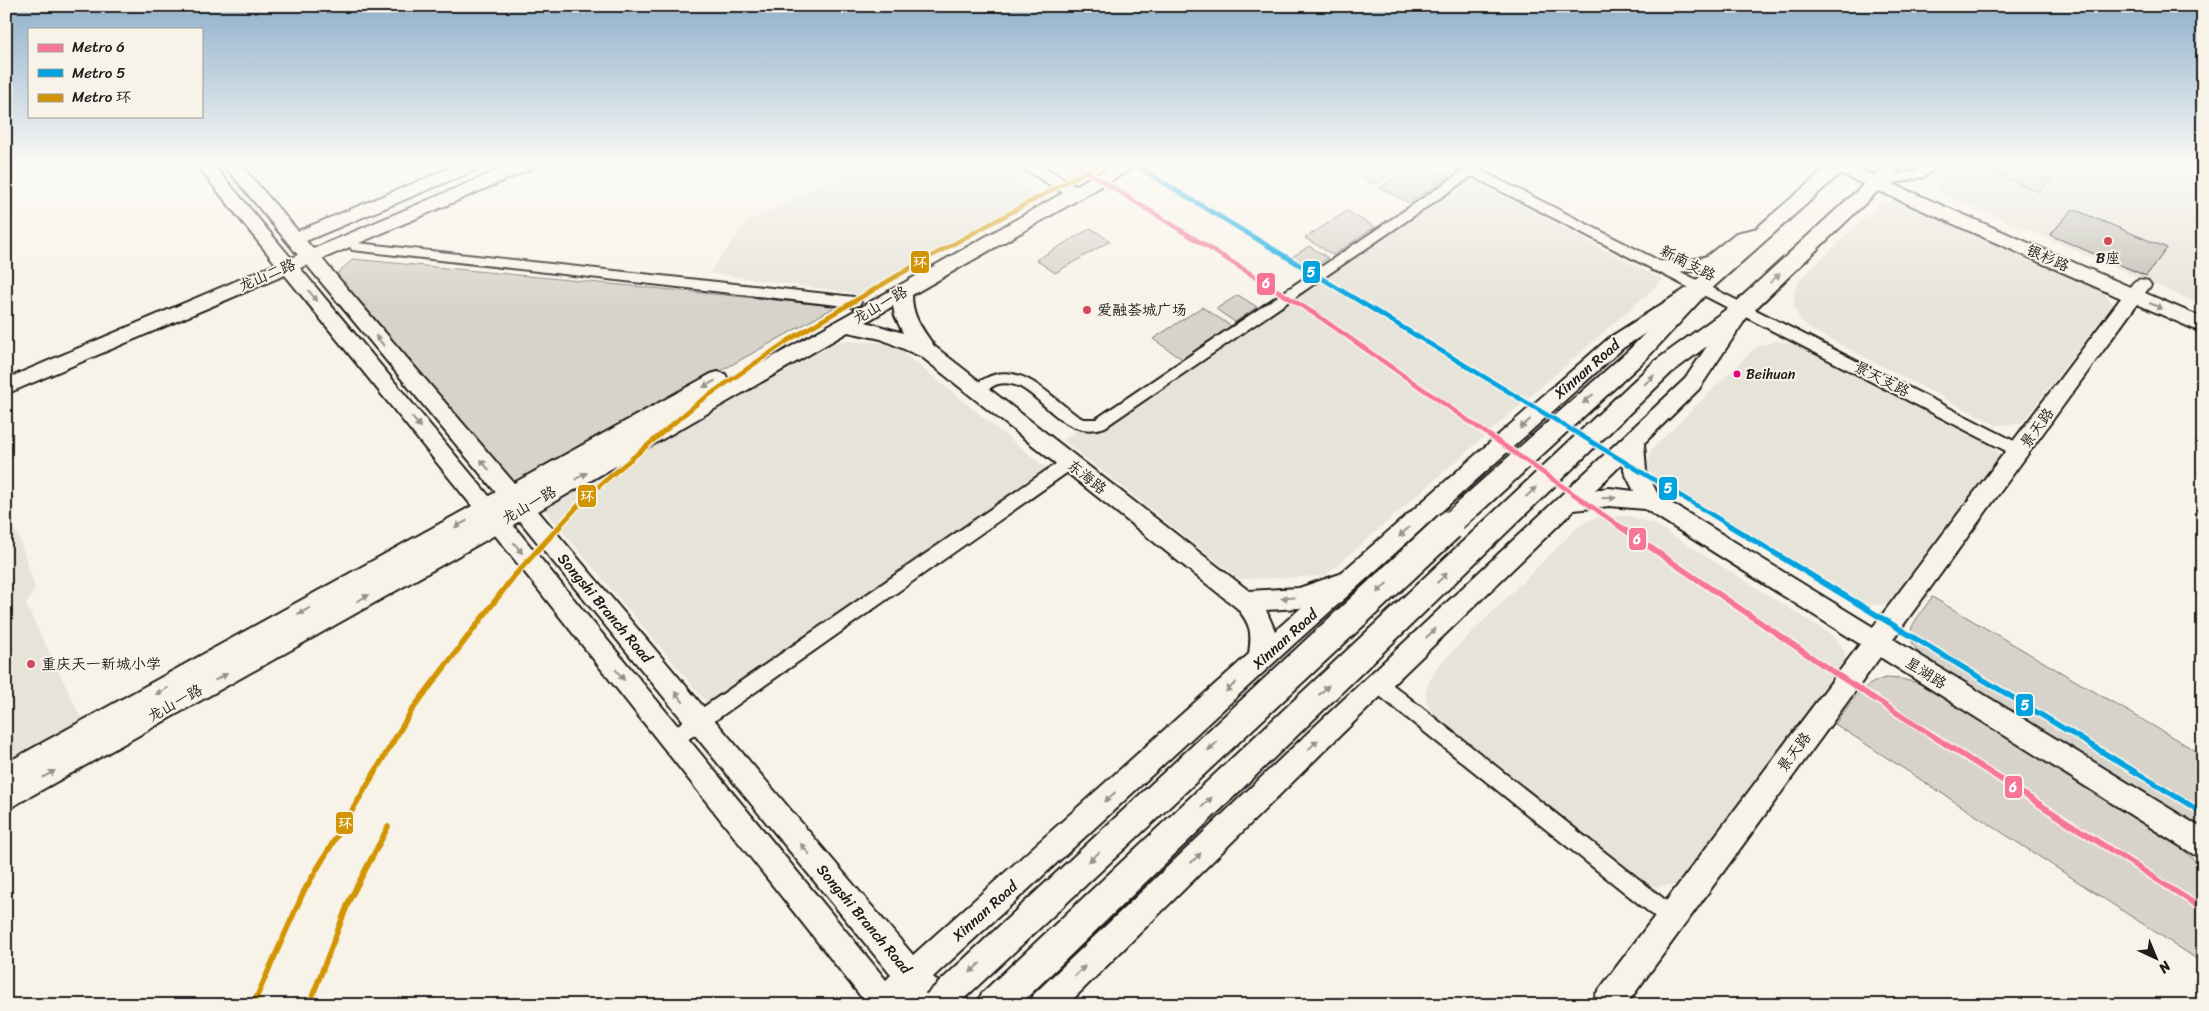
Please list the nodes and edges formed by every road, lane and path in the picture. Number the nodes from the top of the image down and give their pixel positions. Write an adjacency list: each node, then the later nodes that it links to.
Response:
1 (252, 211): 16 (street, Songshi Branch Road)
2 (265, 211): 16 (street, Songshi Branch Road)
3 (384, 211): 16 (street)
4 (399, 211): 16 (street, 龙山二路)
5 (410, 211): 16 (street, 龙山二路)
6 (438, 211): 15 (street)
7 (1028, 211): 21 (street, 龙山一路)
8 (1034, 211): 20 (street, 龙山一路)
9 (1413, 211): 29 (street)
10 (1551, 211): 17 (street, 新南支路)
11 (1787, 211): 14 (main road, Xinnan Road)
12 (1850, 211): 22 (main road, one-way to 12)
13 (1967, 211): 19 (street, 银杉路)
14 (1763, 233): 17 (street); 18 (main road, Xinnan Road)
15 (356, 246): 16 (street); 21 (street)
16 (298, 256): 27 (street, 龙山二路); 28 (street, 龙山二路); 34 (street, Songshi Branch Road, one-way to 16); 36 (street, Songshi Branch Road, one-way to 36)
17 (1659, 266): 18 (street, 新南支路)
18 (1701, 287): 22 (street, 新南支路); 37 (street, Xinnan Road, one-way to 37); 50 (main road, Xinnan Road, one-way to 50, bridge)
19 (2137, 291): 23 (street, 银杉路); 25 (street, 银杉路, one-way to 25); 31 (street, 景天路)
20 (903, 292): 24 (street, 龙山一路); 26 (street)
21 (854, 302): 34 (street, 龙山一路, one-way to 34)
22 (1743, 308): 30 (street); 31 (street, 景天支路); 52 (main road, one-way to 22)
23 (2203, 312)
24 (844, 325): 26 (street, 东海路); 34 (street, 龙山一路, one-way to 24)
25 (2203, 326)
26 (903, 332): 29 (street, 东海路)
27 (6, 375)
28 (6, 387)
29 (978, 390): 32 (street, 东海路)
30 (1633, 440): 33 (street); 35 (street)
31 (2020, 450): 39 (street, 景天路)
32 (1069, 463): 38 (street, 东海路); 42 (street)
33 (1650, 501): 35 (street, one-way to 33); 39 (street, 星湖路)
34 (517, 502): 36 (street, 龙山一路); 42 (street, Songshi Branch Road, one-way to 34)
35 (1568, 502): 41 (street, one-way to 35)
36 (492, 516): 43 (street, Songshi Branch Road, one-way to 43); 44 (street, 龙山一路, one-way to 44); 45 (street, 龙山一路, one-way to 36)
37 (1351, 579): 38 (street, one-way to 38); 40 (street, Xinnan Road)
38 (1245, 601): 40 (street, 东海路)
39 (1876, 642): 46 (street, 星湖路); 47 (street, 景天路)
40 (1261, 660): 48 (street, Xinnan Road, one-way to 48)
41 (1377, 683): 47 (street); 53 (street, one-way to 41)
42 (700, 722): 43 (street); 48 (street, Songshi Branch Road, one-way to 42)
43 (673, 740): 49 (street, Songshi Branch Road)
44 (6, 778)
45 (6, 798)
46 (2203, 845)
47 (1671, 917): 54 (street, 景天路)
48 (912, 977): 49 (street, Xinnan Road); 51 (street, Songshi Branch Road)
49 (883, 1004)
50 (936, 1005)
51 (940, 1005)
52 (994, 1005)
53 (1044, 1005)
54 (1607, 1005)

